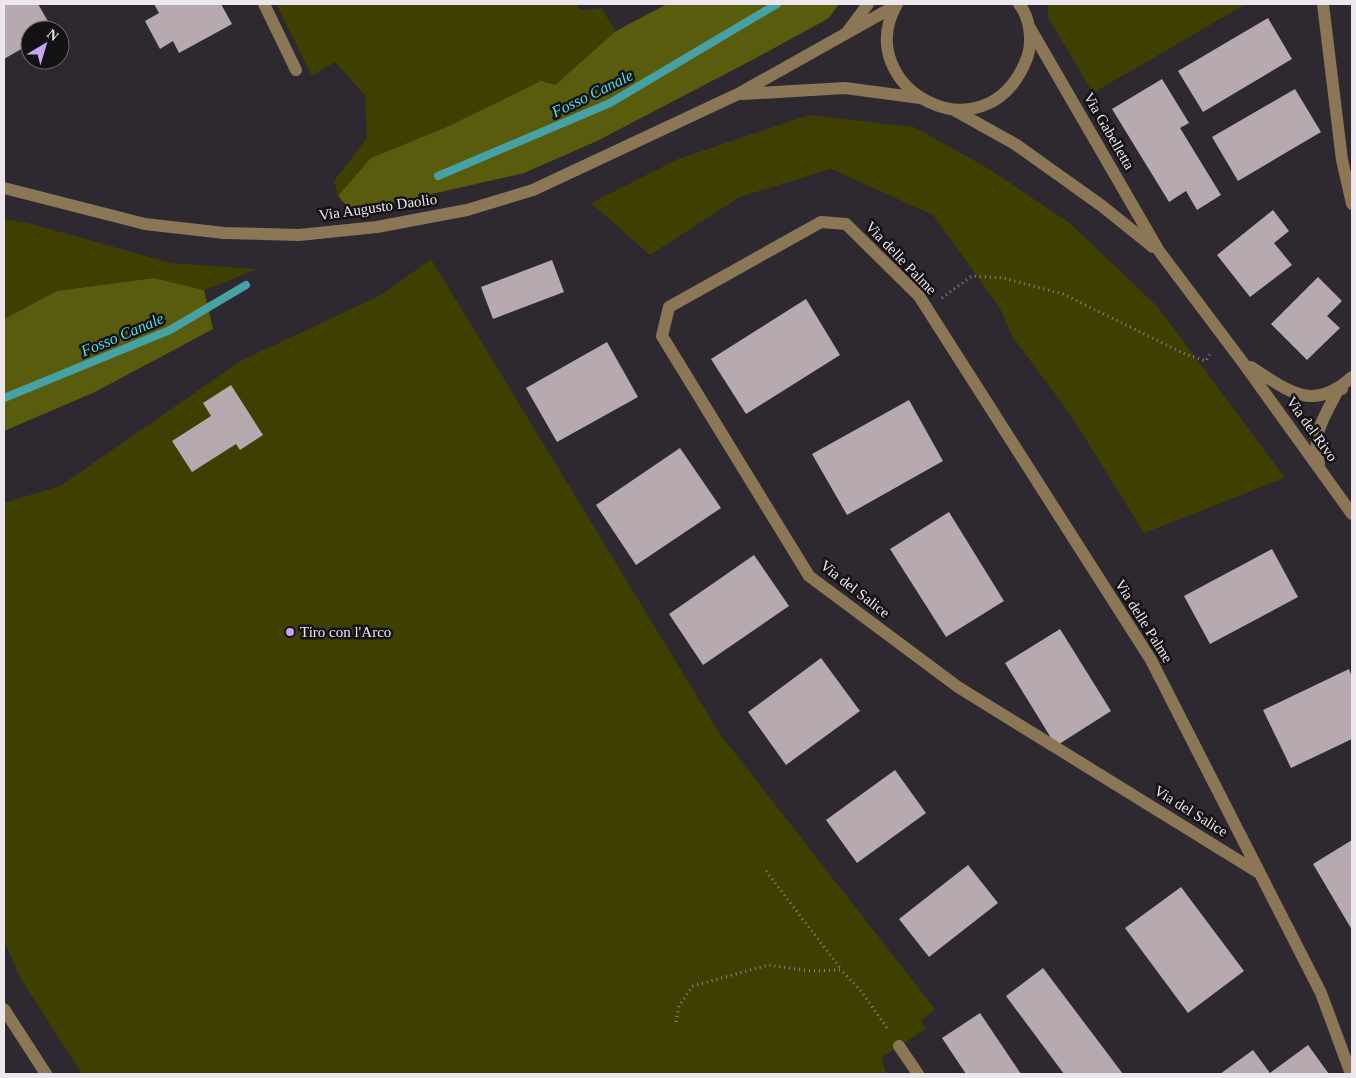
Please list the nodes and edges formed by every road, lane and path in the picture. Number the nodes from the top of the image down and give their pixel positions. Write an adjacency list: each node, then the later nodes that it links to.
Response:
1 (264, 4): 8 (street)
2 (868, 4): 7 (street)
3 (896, 4): 7 (street, Via Augusto Daolio); 10 (street)
4 (1323, 4): 13 (street)
5 (1023, 6): 6 (street)
6 (1030, 28): 11 (street); 15 (street, Via Gabelletta)
7 (844, 35): 9 (street, Via Augusto Daolio)
8 (296, 70)
9 (738, 94): 10 (street, Via Augusto Daolio); 12 (street, Via Augusto Daolio)
10 (920, 98): 11 (street)
11 (954, 110): 15 (street, Via Gabelletta)
12 (4, 188)
13 (1352, 204)
14 (846, 224): 16 (street, Via delle Palme); 25 (street, Via del Salice)
15 (1159, 252): 17 (street, Via Gabelletta)
16 (927, 309): 17 (path); 25 (street, Via delle Palme)
17 (1222, 335): 18 (street, Via Gabelletta)
18 (1244, 364): 21 (street); 22 (street, Via del Rivo)
19 (1352, 377): 21 (street)
20 (1352, 385): 21 (street)
21 (1338, 390): 22 (street)
22 (1320, 467): 23 (street, Via del Rivo)
23 (1352, 514)
24 (766, 871): 26 (path)
25 (1259, 872): 32 (street, Via delle Palme)
26 (841, 970): 28 (path); 29 (path)
27 (4, 1009): 30 (street)
28 (676, 1022)
29 (898, 1046): 31 (street)
30 (46, 1074)
31 (918, 1074)
32 (1351, 1074)

